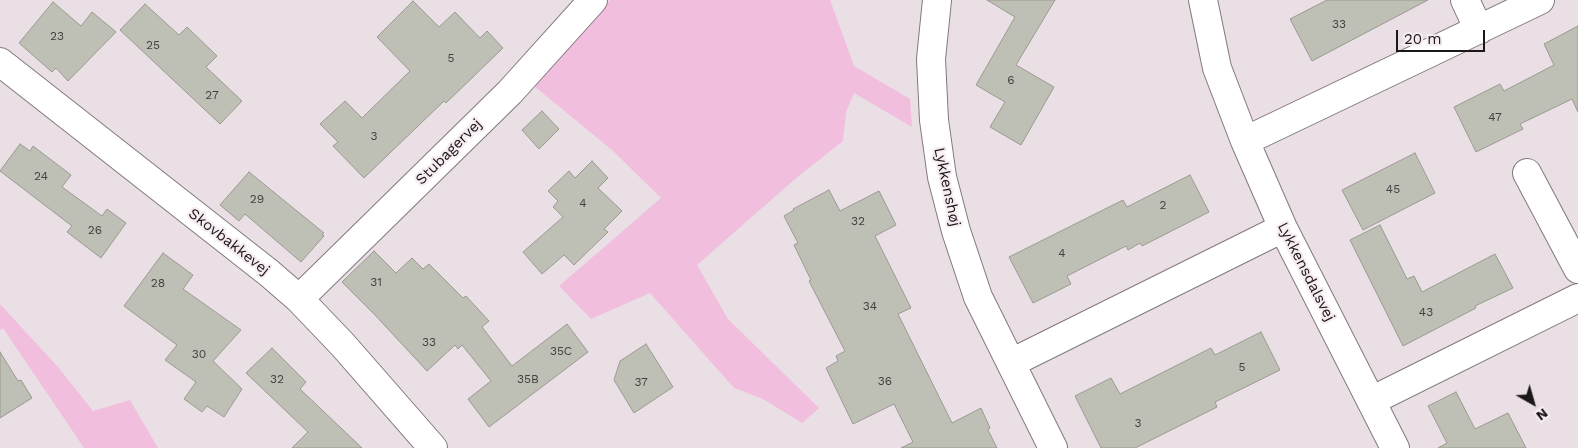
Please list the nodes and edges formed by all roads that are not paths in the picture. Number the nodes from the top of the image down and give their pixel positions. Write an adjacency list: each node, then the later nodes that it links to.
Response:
1 (593, 0): 13 (street, Stubagervej)
2 (937, 0): 14 (street, Lykkenshøj)
3 (1203, 0): 8 (street, Lykkensdalsvej)
4 (1465, 0): 6 (street)
5 (1540, 0): 6 (street)
6 (1479, 30): 8 (street)
7 (0, 62): 13 (street, Skovbakkevej)
8 (1244, 141): 10 (street, Lykkensdalsvej)
9 (1527, 172): 11 (street)
10 (1283, 228): 14 (street); 15 (street, Lykkensdalsvej)
11 (1578, 269)
12 (1578, 298): 15 (street)
13 (299, 299): 16 (street, Skovbakkevej)
14 (1010, 363): 17 (street, Lykkenshøj)
15 (1371, 401): 18 (street, Lykkensdalsvej)
16 (433, 448)
17 (1053, 448)
18 (1395, 448)

